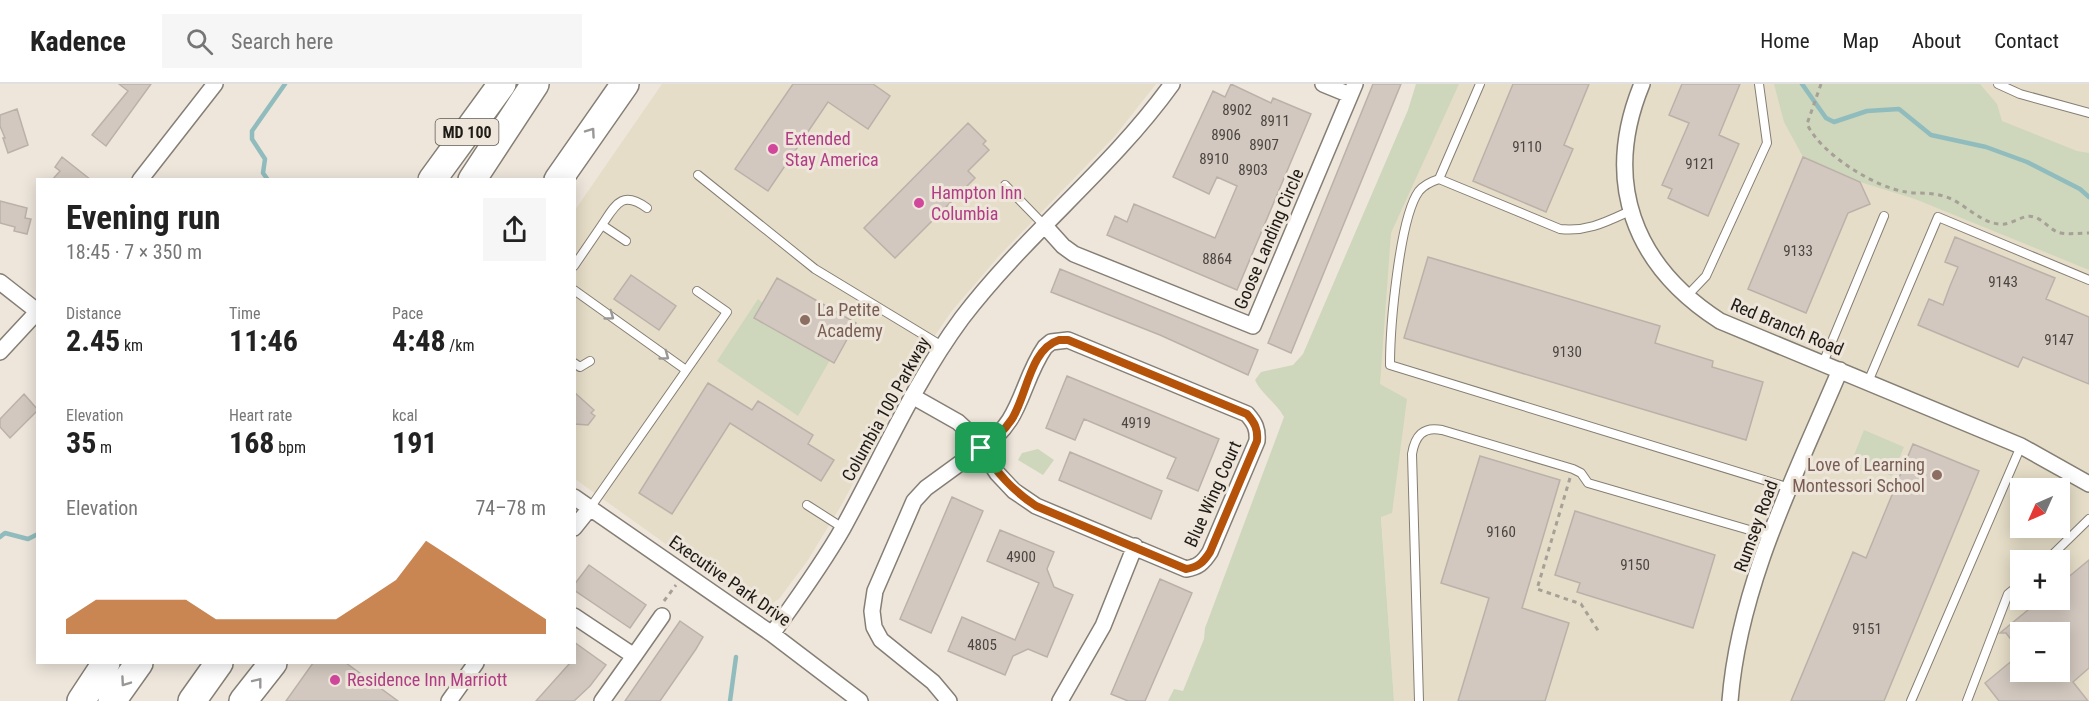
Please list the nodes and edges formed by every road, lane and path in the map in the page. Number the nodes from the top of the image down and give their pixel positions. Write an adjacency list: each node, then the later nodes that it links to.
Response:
1 (214, 84): 15 (street)
2 (502, 84): 16 (highway, MD 100)
3 (535, 84): 17 (highway)
4 (625, 84): 18 (highway, one-way to 4)
5 (1172, 84): 25 (street, Columbia 100 Parkway)
6 (1323, 84): 12 (street)
7 (1480, 84): 19 (lane)
8 (1642, 84): 22 (street, Red Branch Road)
9 (1760, 84): 33 (lane)
10 (1821, 84): 26 (path)
11 (1998, 84): 13 (lane)
12 (1353, 90): 25 (street, Goose Landing Circle)
13 (2089, 113)
14 (698, 175): 36 (lane)
15 (142, 178)
16 (433, 178)
17 (473, 178)
18 (559, 178)
19 (1439, 178): 22 (lane); 49 (lane)
20 (1005, 184): 25 (lane)
21 (647, 208): 24 (lane)
22 (1630, 211): 33 (street, Red Branch Road)
23 (1884, 216): 39 (lane)
24 (602, 225): 27 (lane); 28 (lane)
25 (1045, 226): 36 (street, Columbia 100 Parkway)
26 (2089, 233)
27 (626, 241)
28 (576, 263)
29 (2089, 279): 43 (lane)
30 (0, 282): 34 (street)
31 (576, 291): 41 (lane, one-way to 41)
32 (698, 291): 41 (lane)
33 (1686, 297): 39 (street, Red Branch Road)
34 (36, 310)
35 (36, 312): 37 (street)
36 (942, 346): 44 (street, Columbia 100 Parkway)
37 (0, 352)
38 (590, 361): 40 (lane)
39 (1823, 363): 42 (street, Red Branch Road)
40 (576, 364)
41 (686, 370): 52 (lane)
42 (1840, 370): 43 (street, Red Branch Road); 49 (street, Rumsey Road)
43 (1868, 382): 45 (street, Red Branch Road)
44 (912, 396): 46 (street, Blue Wing Court); 55 (street, Columbia 100 Parkway)
45 (2021, 446): 48 (street, Red Branch Road); 81 (lane)
46 (981, 448): 57 (street, Blue Wing Court); 57 (street, Blue Wing Court); 77 (street)
47 (1573, 469): 56 (lane); 62 (path); 79 (lane)
48 (2089, 484)
49 (1790, 488): 56 (street, Rumsey Road)
50 (576, 498): 52 (street, Executive Park Drive)
51 (807, 504): 55 (lane)
52 (590, 508): 54 (street); 63 (street, Executive Park Drive)
53 (2089, 519): 58 (lane)
54 (576, 526)
55 (843, 528): 63 (street, Columbia 100 Parkway)
56 (1771, 536): 80 (street, Rumsey Road)
57 (1135, 546): 78 (street)
58 (2057, 550)
59 (2010, 592): 82 (lane)
60 (662, 616): 64 (street)
61 (576, 617): 64 (street)
62 (1599, 633)
63 (772, 634): 76 (street, Executive Park Drive)
64 (634, 656): 75 (street)
65 (105, 664): 70 (highway)
66 (138, 664): 71 (highway, one-way to 71)
67 (218, 664): 72 (highway)
68 (272, 664): 73 (highway, one-way to 68)
69 (475, 664): 74 (street)
70 (81, 701)
71 (112, 701)
72 (192, 701)
73 (243, 701)
74 (449, 701)
75 (602, 701)
76 (860, 701)
77 (949, 701)
78 (1060, 701)
79 (1419, 701)
80 (1730, 701)
81 (1911, 701)
82 (1967, 701)

